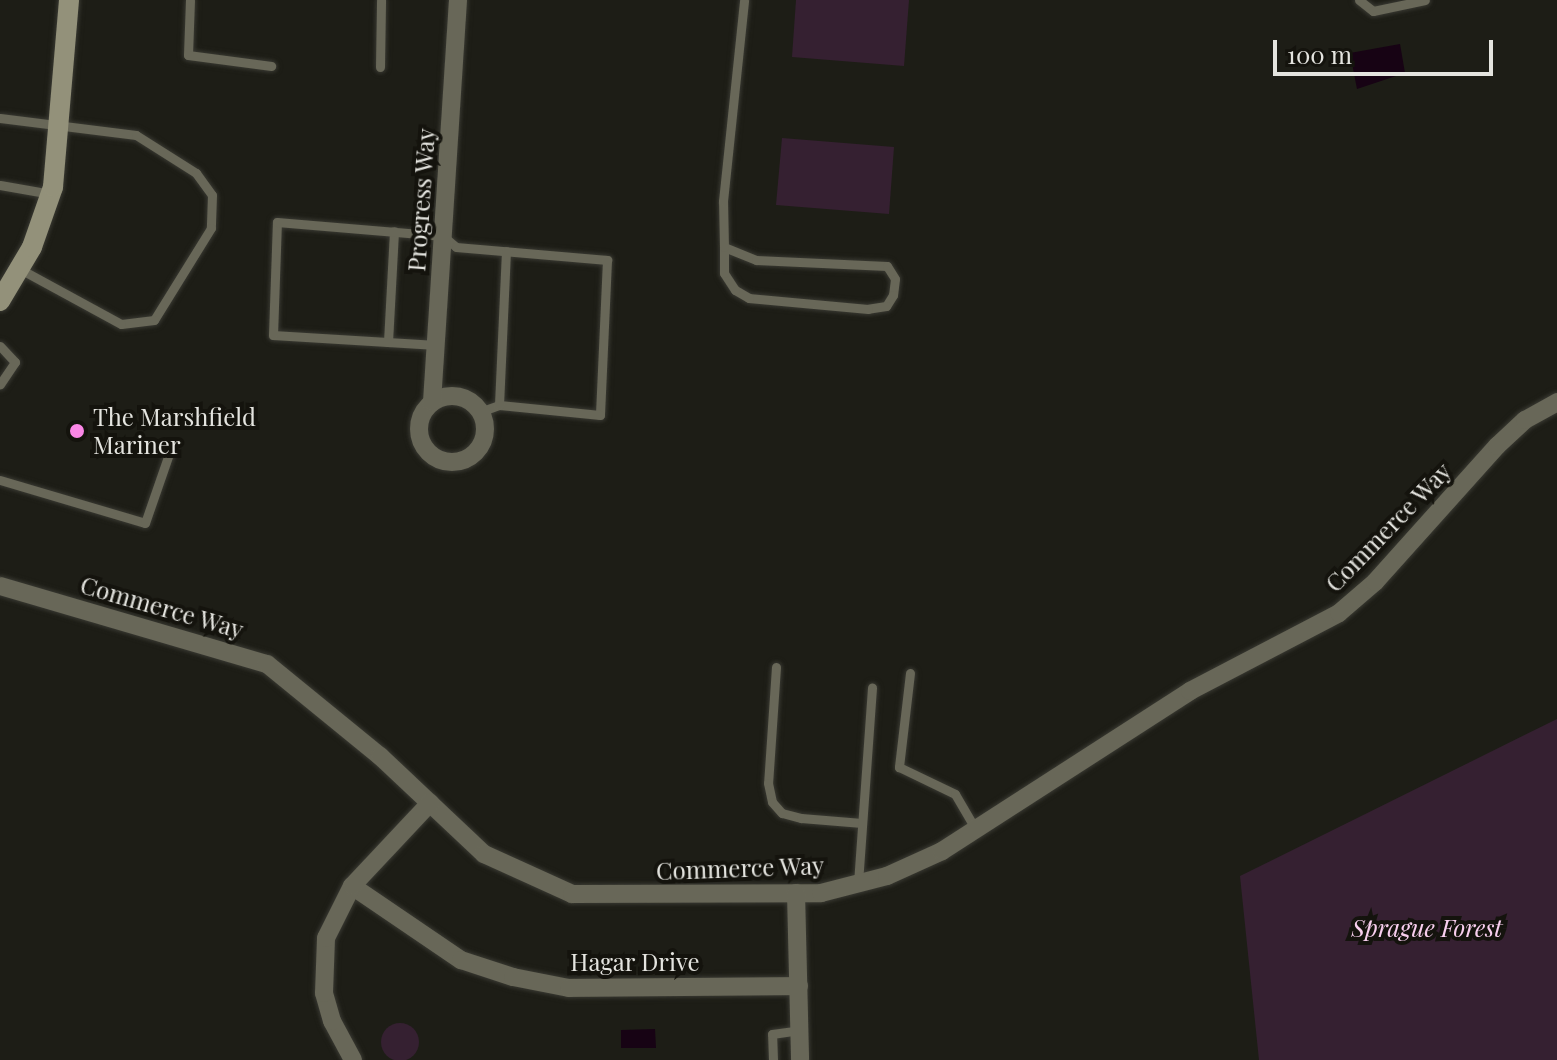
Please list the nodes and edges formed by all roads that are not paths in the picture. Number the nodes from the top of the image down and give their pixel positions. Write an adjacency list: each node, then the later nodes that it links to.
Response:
1 (57, 0): 2 (lane)
2 (69, 0): 12 (street)
3 (190, 0): 9 (lane)
4 (381, 0): 10 (lane)
5 (458, 0): 16 (street, Progress Way)
6 (744, 0): 17 (lane)
7 (1359, 0): 8 (lane)
8 (1425, 0)
9 (271, 66)
10 (380, 67)
11 (0, 118): 12 (lane)
12 (61, 124): 14 (street); 19 (lane)
13 (0, 185): 14 (lane)
14 (51, 194): 19 (street)
15 (394, 231): 16 (lane); 21 (lane); 21 (lane)
16 (443, 236): 18 (lane); 22 (street, Progress Way)
17 (724, 247): 17 (lane)
18 (506, 251): 27 (lane); 27 (lane)
19 (20, 269): 20 (street)
20 (0, 301)
21 (388, 342): 22 (lane)
22 (436, 345): 25 (street, Progress Way)
23 (0, 346): 24 (lane)
24 (0, 384)
25 (432, 402): 28 (street); 28 (street, Progress Way)
26 (1557, 402): 37 (street, Commerce Way)
27 (499, 405): 28 (lane)
28 (480, 412)
29 (170, 451): 30 (lane)
30 (0, 480)
31 (0, 586): 35 (street, Commerce Way)
32 (776, 667): 36 (lane)
33 (910, 673): 37 (lane)
34 (872, 687): 36 (lane)
35 (430, 803): 39 (street); 40 (street, Commerce Way)
36 (862, 823): 38 (lane)
37 (976, 830): 38 (street, Commerce Way)
38 (858, 883): 40 (street, Commerce Way)
39 (352, 886): 41 (street, Hagar Drive); 43 (street)
40 (796, 893): 41 (street)
41 (799, 986): 42 (street)
42 (800, 1030): 44 (lane); 45 (street)
43 (353, 1060)
44 (773, 1060)
45 (800, 1060)

